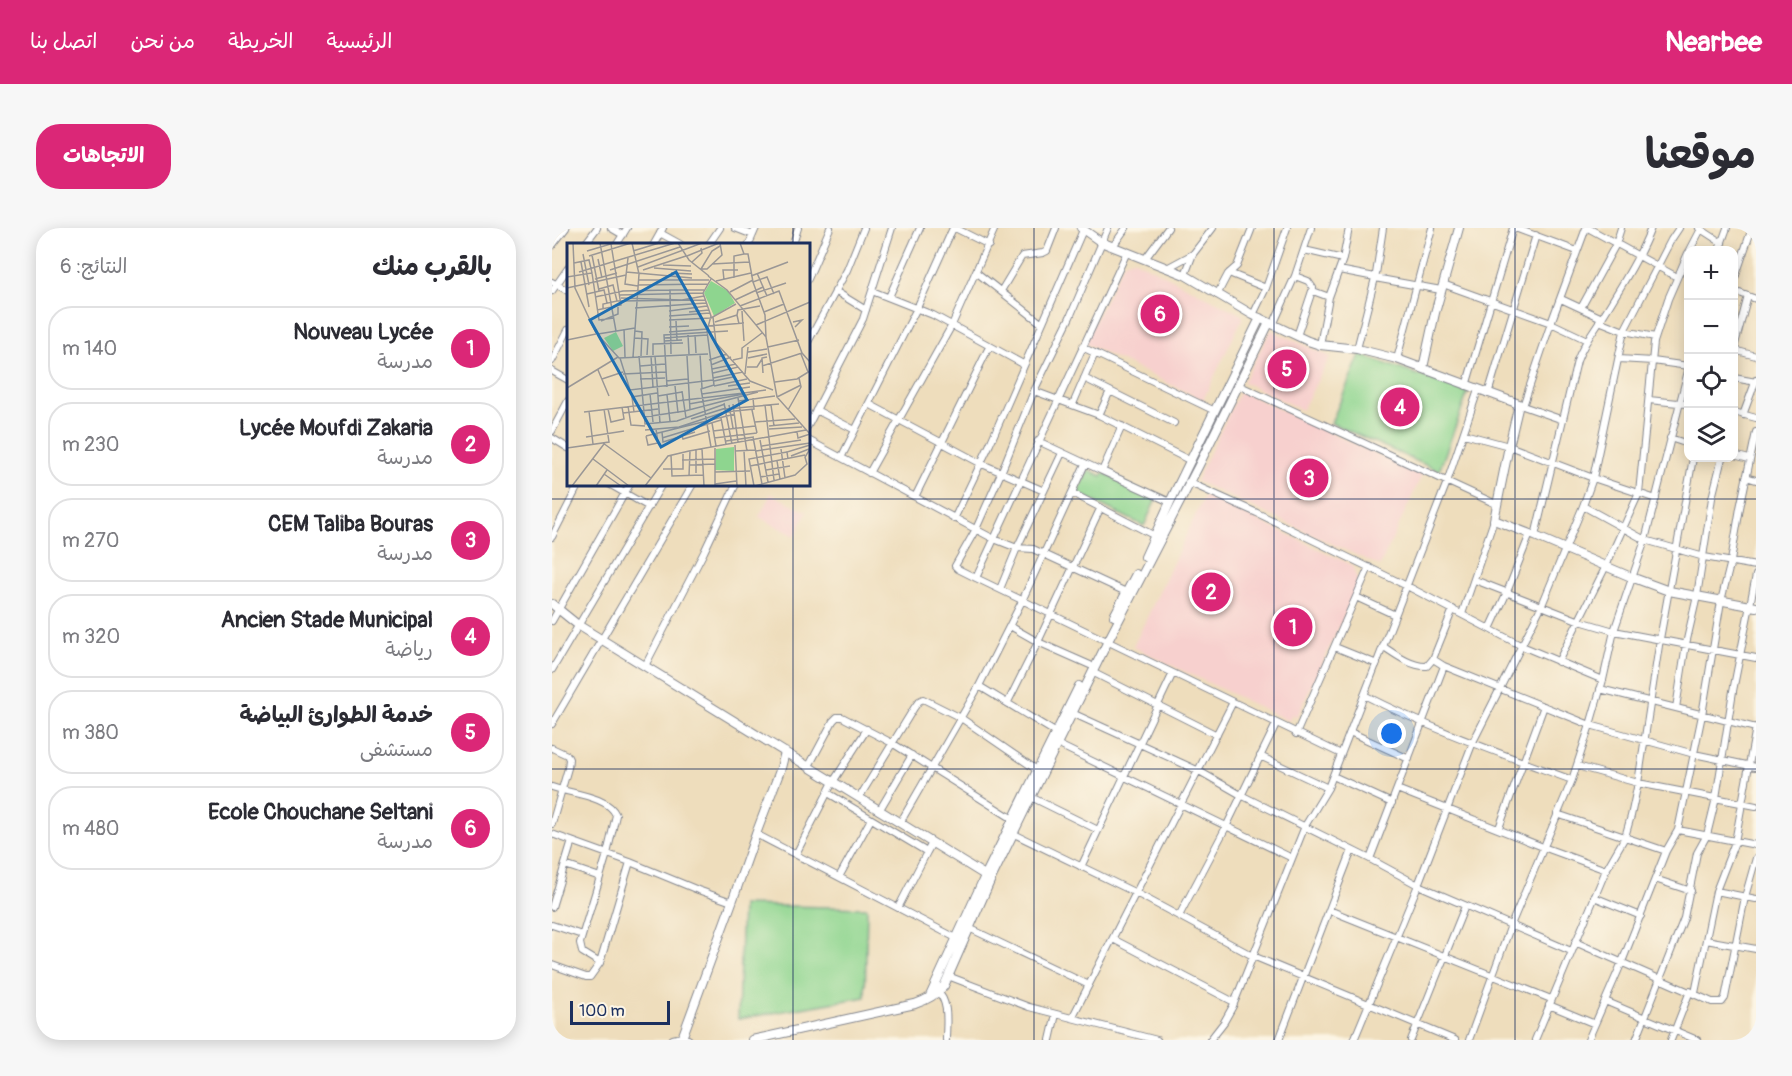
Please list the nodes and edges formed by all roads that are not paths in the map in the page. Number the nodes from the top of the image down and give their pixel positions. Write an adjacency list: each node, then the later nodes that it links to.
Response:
1 (566, 228): 50 (street)
2 (597, 228): 41 (street)
3 (611, 228): 37 (street)
4 (627, 228): 37 (street)
5 (720, 228): 44 (street)
6 (735, 228): 38 (street)
7 (756, 228): 38 (street)
8 (798, 228): 46 (street)
9 (830, 228): 69 (street)
10 (864, 228): 78 (street)
11 (892, 228): 79 (street)
12 (920, 228): 85 (street)
13 (954, 228): 49 (street); 90 (street)
14 (995, 228): 49 (street)
15 (1056, 228): 80 (street)
16 (1108, 228): 40 (street)
17 (1126, 228): 51 (street)
18 (1168, 228): 59 (street)
19 (1213, 228): 57 (street)
20 (1252, 228): 68 (street)
21 (1287, 228): 77 (street)
22 (1311, 228): 54 (street)
23 (1349, 228): 60 (street)
24 (1383, 228): 72 (street)
25 (1432, 228): 74 (street)
26 (1459, 228): 76 (street)
27 (1514, 228): 39 (street); 89 (street)
28 (1587, 228): 48 (street); 55 (street)
29 (1620, 228): 48 (street)
30 (1651, 228): 58 (street)
31 (1679, 228): 62 (street)
32 (1700, 228): 47 (street); 52 (street)
33 (1727, 228): 47 (street)
34 (1082, 229): 40 (street); 96 (street)
35 (1756, 229): 64 (street)
36 (662, 230): 43 (street)
37 (623, 235): 42 (street)
38 (753, 235): 45 (street)
39 (1536, 235): 55 (street); 93 (street)
40 (1101, 242): 51 (street); 130 (street)
41 (586, 243)
42 (618, 243)
43 (679, 243)
44 (710, 243)
45 (749, 243)
46 (793, 243)
47 (1722, 243): 53 (street)
48 (1616, 244): 58 (street); 91 (street)
49 (989, 245): 67 (street)
50 (552, 246)
51 (1113, 246): 56 (street)
52 (1692, 246)
53 (1721, 246)
54 (1304, 250): 60 (street); 71 (street)
55 (1577, 250): 87 (street)
56 (1127, 252): 59 (street); 109 (street)
57 (1193, 254): 63 (street); 70 (street)
58 (1638, 257): 62 (street); 95 (street)
59 (1145, 259): 63 (street)
60 (1343, 259): 66 (street)
61 (1684, 262): 73 (street)
62 (1656, 267): 73 (street); 101 (street)
63 (1167, 268): 70 (street)
64 (1738, 268)
65 (567, 269): 75 (street)
66 (1339, 270): 72 (street); 86 (street)
67 (976, 272): 80 (street); 99 (street)
68 (1229, 273): 77 (street); 83 (street)
69 (810, 274)
70 (1185, 275): 83 (street)
71 (1294, 276): 81 (street); 98 (street)
72 (1375, 277): 74 (street); 110 (street)
73 (1677, 277): 105 (street)
74 (1416, 285): 76 (street); 114 (street)
75 (554, 286)
76 (1442, 287): 89 (street); 119 (street)
77 (1266, 288): 94 (street)
78 (835, 291): 92 (street); 100 (street)
79 (872, 291): 85 (street); 92 (street)
80 (1001, 291): 96 (street)
81 (1312, 291): 86 (street); 104 (street)
82 (1738, 292): 84 (street)
83 (1217, 295): 94 (street)
84 (1748, 296): 88 (street); 103 (street)
85 (890, 297): 90 (street)
86 (1329, 297): 107 (street)
87 (1561, 299): 91 (street); 97 (street)
88 (1756, 299)
89 (1491, 302): 93 (street); 127 (street)
90 (917, 308): 99 (street); 138 (street)
91 (1581, 308): 95 (street)
92 (866, 310): 141 (street)
93 (1514, 310): 97 (street); 132 (street)
94 (1257, 317): 98 (street); 142 (street)
95 (1600, 320): 101 (street); 106 (street)
96 (1041, 323): 118 (street)
97 (1551, 323): 106 (street); 140 (street)
98 (1271, 324): 104 (street); 126 (street)
99 (952, 325): 108 (street); 147 (street)
100 (812, 328)
101 (1624, 331): 105 (street); 115 (street)
102 (567, 332): 116 (street)
103 (1738, 334)
104 (1297, 336): 107 (street)
105 (1655, 338): 117 (street)
106 (1587, 340): 148 (street)
107 (1320, 345): 110 (street)
108 (989, 346): 118 (street); 161 (street)
109 (1082, 347): 112 (street); 133 (street)
110 (1357, 349): 114 (street)
111 (1738, 350): 113 (street)
112 (1095, 353): 122 (street); 142 (street)
113 (1756, 356)
114 (1396, 358): 119 (street)
115 (1619, 359): 117 (street); 178 (street)
116 (552, 361)
117 (1653, 361): 120 (street); 134 (street)
118 (1023, 364): 171 (street)
119 (1423, 368): 127 (street)
120 (1684, 368)
121 (552, 371): 123 (street)
122 (1084, 378): 131 (street); 139 (street)
123 (567, 379)
124 (1738, 379): 125 (street)
125 (1756, 382): 145 (street)
126 (1238, 385): 181 (street); 182 (street)
127 (1466, 386): 129 (street)
128 (1684, 387): 136 (street)
129 (1478, 390): 132 (street); 155 (street)
130 (1034, 391): 133 (street); 176 (street)
131 (1110, 391): 144 (street); 150 (street)
132 (1488, 394): 140 (street)
133 (1057, 399): 139 (street); 159 (street)
134 (1649, 400): 136 (street); 191 (street)
135 (567, 402): 153 (street)
136 (1680, 402): 137 (street); 157 (street)
137 (1684, 403)
138 (869, 404): 147 (street); 152 (street)
139 (1073, 404): 144 (street)
140 (1521, 405): 148 (street); 162 (street)
141 (816, 410): 149 (street); 152 (street)
142 (1215, 411): 168 (street)
143 (1738, 413): 145 (street)
144 (1100, 415): 151 (street)
145 (1743, 415): 146 (street)
146 (1756, 418)
147 (899, 419): 161 (street); 175 (street)
148 (1563, 420): 172 (street)
149 (810, 422)
150 (1174, 423)
151 (1122, 426): 168 (street); 174 (street)
152 (855, 430): 165 (street)
153 (552, 431)
154 (1756, 432): 167 (street)
155 (1464, 434): 162 (street); 182 (street)
156 (552, 438): 163 (street)
157 (1670, 438): 160 (street); 194 (street)
158 (810, 441): 165 (street)
159 (1038, 441): 164 (street); 180 (street)
160 (1684, 442)
161 (943, 443): 171 (street); 193 (street)
162 (1509, 446): 172 (street); 196 (street)
163 (567, 447)
164 (1062, 453): 173 (street); 189 (street)
165 (842, 456): 175 (street)
166 (1738, 456): 167 (street)
167 (1749, 459): 177 (street)
168 (1191, 461): 181 (street)
169 (1692, 462): 211 (street)
170 (1721, 462): 213 (street)
171 (980, 463): 176 (street); 200 (street)
172 (1552, 463): 178 (street); 204 (street)
173 (1086, 464): 174 (street); 192 (street)
174 (1102, 471): 195 (street)
175 (869, 473): 193 (street)
176 (1001, 473): 180 (street); 202 (street)
177 (1746, 477): 179 (street); 214 (street)
178 (1593, 478): 191 (street); 197 (street)
179 (1756, 480)
180 (1021, 481): 189 (street); 207 (street)
181 (1186, 482): 195 (street); 218 (street); 247 (street)
182 (1447, 482): 196 (street); 223 (street)
183 (578, 486): 206 (street)
184 (613, 486): 190 (street)
185 (629, 486): 190 (street)
186 (661, 486): 198 (street)
187 (692, 486): 246 (street)
188 (735, 486): 259 (street)
189 (1044, 491): 209 (street)
190 (625, 493): 198 (street); 233 (street)
191 (1639, 493): 194 (street); 203 (street)
192 (1072, 494): 199 (street); 212 (street)
193 (915, 497): 200 (street)
194 (1656, 499): 208 (street)
195 (1170, 502): 205 (street)
196 (1496, 504): 201 (street)
197 (1583, 506): 203 (street); 210 (street)
198 (649, 507): 241 (street)
199 (1101, 509): 205 (street); 215 (street)
200 (954, 519): 202 (street)
201 (1494, 520): 204 (street); 222 (street)
202 (976, 529): 207 (street); 221 (street)
203 (1623, 529): 208 (street); 216 (street)
204 (1533, 535): 210 (street); 227 (street)
205 (1155, 536): 226 (street)
206 (552, 537)
207 (994, 539): 209 (street); 221 (street)
208 (1645, 540): 211 (street); 220 (street)
209 (1017, 548): 212 (street); 224 (street)
210 (1566, 548): 216 (street); 232 (street)
211 (1677, 549): 213 (street); 225 (street)
212 (1044, 554): 215 (street); 230 (street)
213 (1704, 557): 214 (street); 228 (street)
214 (1731, 561): 217 (street); 231 (street)
215 (1074, 566): 226 (street); 236 (street)
216 (1606, 566): 220 (street); 240 (street)
217 (1756, 566)
218 (1370, 567): 223 (street); 229 (street)
219 (1756, 575): 234 (street)
220 (1631, 577): 225 (street); 244 (street)
221 (976, 578): 224 (street)
222 (1474, 580): 227 (street); 237 (street)
223 (1407, 586): 235 (street); 238 (street)
224 (1000, 589): 230 (street)
225 (1669, 591): 228 (street); 245 (street)
226 (1126, 592): 247 (street)
227 (1507, 592): 232 (street); 243 (street)
228 (1697, 596): 231 (street); 249 (street)
229 (1356, 597): 238 (street); 251 (street)
230 (1022, 601): 236 (street); 242 (street)
231 (1721, 602): 234 (street); 253 (street)
232 (1542, 605): 240 (street); 250 (street)
233 (555, 607): 239 (street); 241 (street)
234 (1753, 607): 254 (street)
235 (1453, 609): 237 (street); 256 (street)
236 (1052, 614): 247 (street); 248 (street)
237 (1462, 614): 243 (street)
238 (1395, 615): 252 (street)
239 (552, 621)
240 (1580, 621): 244 (street); 257 (street)
241 (578, 625): 246 (street); 262 (street)
242 (1010, 626): 248 (street); 265 (street)
243 (1490, 629): 250 (street)
244 (1614, 631): 245 (street); 264 (street)
245 (1660, 639): 249 (street); 271 (street)
246 (603, 640): 259 (street); 280 (street)
247 (1105, 640): 261 (street); 263 (street)
248 (1038, 642): 261 (street); 269 (street)
249 (1686, 644): 253 (street); 274 (street)
250 (1522, 646): 257 (street); 266 (street)
251 (1335, 647): 258 (street); 287 (street)
252 (1384, 647): 256 (street); 258 (street)
253 (1713, 649): 254 (street); 276 (street)
254 (1740, 655): 255 (street); 278 (street)
255 (1756, 658)
256 (1433, 659): 260 (street)
257 (1558, 662): 264 (street)
258 (1377, 664): 268 (street)
259 (645, 666): 295 (street)
260 (1444, 666): 266 (street); 279 (street)
261 (1091, 669): 272 (street); 275 (street); 285 (street)
262 (552, 670)
263 (1173, 673): 270 (street); 272 (street)
264 (1603, 680): 267 (street)
265 (979, 686): 269 (street); 277 (street)
266 (1500, 689): 273 (street); 290 (street)
267 (1600, 689): 271 (street); 282 (street)
268 (1364, 695): 279 (street); 286 (street)
269 (1008, 702): 285 (street)
270 (1233, 702): 281 (street); 288 (street)
271 (1651, 703): 274 (street); 289 (street)
272 (1158, 705): 288 (street); 293 (street)
273 (1544, 706): 282 (street); 302 (street)
274 (1676, 708): 276 (street)
275 (1072, 713): 292 (street); 293 (street)
276 (1702, 715): 278 (street); 297 (street)
277 (961, 718): 291 (street); 306 (street); 307 (street)
278 (1729, 721): 283 (street); 301 (street)
279 (1423, 722): 290 (street); 300 (street)
280 (552, 724)
281 (1276, 724): 287 (street); 299 (street)
282 (1590, 725): 289 (street); 304 (street)
283 (1756, 728): 305 (street)
284 (867, 729): 291 (street); 303 (street); 312 (street)
285 (1055, 732): 307 (street)
286 (1350, 732): 296 (street); 300 (street)
287 (1296, 734): 296 (street)
288 (1217, 735): 308 (street)
289 (1644, 741): 297 (street); 313 (street)
290 (1473, 742): 302 (street); 328 (street)
291 (892, 743): 298 (street); 322 (street)
292 (1057, 744): 310 (street); 321 (street)
293 (1139, 744): 308 (street); 310 (street)
294 (552, 748): 317 (street)
295 (785, 752): 303 (street); 343 (street)
296 (1341, 754): 309 (street)
297 (1694, 754): 301 (street); 318 (street)
298 (912, 755): 306 (street); 329 (street)
299 (1260, 756): 315 (street); 320 (street)
300 (1408, 759): 316 (street)
301 (1723, 760): 305 (street); 323 (street)
302 (1523, 762): 311 (street); 337 (street)
303 (809, 766): 312 (street)
304 (1577, 766): 311 (street); 313 (street)
305 (1752, 766): 325 (street)
306 (932, 768): 332 (street); 333 (street)
307 (1037, 770): 332 (street)
308 (1199, 771): 320 (street); 326 (street)
309 (1333, 776): 315 (street); 324 (street)
310 (1124, 777): 326 (street); 339 (street)
311 (1572, 780): 330 (street)
312 (833, 782): 319 (street); 322 (street)
313 (1638, 783): 318 (street); 345 (street)
314 (552, 787): 317 (street)
315 (1328, 788): 335 (street)
316 (1397, 789): 324 (street); 328 (street)
317 (562, 790): 334 (street); 354 (street)
318 (1686, 791): 323 (street); 340 (street)
319 (828, 794): 331 (street); 355 (street)
320 (1241, 795): 335 (street); 336 (street)
321 (1031, 797): 339 (street); 341 (street)
322 (859, 798): 329 (street)
323 (1716, 798): 325 (street); 344 (street)
324 (1392, 803): 358 (street)
325 (1742, 804): 327 (street); 347 (street)
326 (1181, 805): 336 (street); 370 (street)
327 (1756, 807)
328 (1448, 808): 337 (street); 367 (street)
329 (879, 811): 333 (street)
330 (1557, 814): 345 (street); 350 (street)
331 (871, 819): 338 (street); 363 (street)
332 (1013, 819): 341 (street)
333 (896, 820): 338 (street); 348 (street)
334 (552, 824)
335 (1305, 826): 351 (street); 356 (street)
336 (1226, 827): 356 (street); 379 (street)
337 (1499, 828): 350 (street)
338 (887, 829): 353 (street)
339 (1098, 830): 361 (street)
340 (1678, 830): 344 (street); 352 (street)
341 (1010, 832): 361 (street); 364 (street)
342 (552, 834): 346 (street)
343 (756, 834): 355 (street); 374 (street)
344 (1707, 834): 347 (street); 368 (street)
345 (1625, 837): 352 (street); 362 (street)
346 (572, 841): 354 (street); 360 (street)
347 (1735, 842): 349 (street); 369 (street)
348 (932, 843): 353 (street); 364 (street)
349 (1756, 845)
350 (1543, 847): 362 (street); 382 (street)
351 (1353, 850): 358 (street); 378 (street)
352 (1666, 851): 366 (street)
353 (927, 852): 377 (street)
354 (608, 854): 359 (street); 365 (street)
355 (796, 854): 363 (street)
356 (1292, 858): 393 (street)
357 (1756, 858): 372 (street)
358 (1370, 859): 367 (street)
359 (630, 862): 374 (street); 396 (street)
360 (565, 865): 365 (street); 376 (street)
361 (1081, 867): 370 (street)
362 (1606, 870): 371 (street)
363 (839, 877): 377 (street)
364 (988, 877): 383 (street); 386 (street)
365 (600, 878): 384 (street)
366 (1655, 879): 368 (street); 380 (street)
367 (1418, 885): 375 (street); 385 (street)
368 (1691, 891): 401 (street)
369 (1716, 891): 372 (street); 388 (street)
370 (1136, 893): 379 (street); 387 (street)
371 (1594, 897): 380 (street); 389 (street)
372 (1745, 897): 373 (street); 390 (street)
373 (1756, 898)
374 (732, 902): 415 (street)
375 (1465, 906): 382 (street); 394 (street)
376 (552, 907)
377 (898, 908): 386 (street)
378 (1329, 910): 385 (street); 400 (street)
379 (1179, 916): 393 (street)
380 (1641, 916): 395 (street)
381 (552, 925): 384 (street)
382 (1511, 926): 392 (street); 399 (street)
383 (969, 928): 398 (street); 402 (street)
384 (582, 935): 396 (street)
385 (1396, 937): 394 (street); 408 (street)
386 (956, 938): 403 (street)
387 (1113, 939): 402 (street); 406 (street)
388 (1706, 939): 390 (street); 404 (street)
389 (1575, 942): 392 (street); 395 (street)
390 (1735, 945): 391 (street); 404 (street)
391 (1756, 949)
392 (1571, 951): 407 (street)
393 (1253, 956): 400 (street); 406 (street)
394 (1444, 957): 399 (street); 412 (street)
395 (1622, 962): 401 (street); 405 (street)
396 (600, 963): 397 (street)
397 (552, 965)
398 (948, 976): 403 (street); 409 (street)
399 (1492, 976): 407 (street); 425 (street)
400 (1302, 977): 408 (street); 421 (street)
401 (1661, 979): 404 (street); 411 (street)
402 (1089, 985): 410 (street)
403 (936, 990): 416 (street); 417 (street)
404 (1692, 992): 414 (street)
405 (1605, 1001): 411 (street); 413 (street)
406 (1234, 1002): 420 (street)
407 (1550, 1002): 413 (street); 426 (street)
408 (1368, 1003): 412 (street); 422 (street)
409 (1056, 1014): 410 (street); 418 (street)
410 (1072, 1018): 419 (street)
411 (1645, 1019): 414 (street); 428 (street)
412 (1417, 1024): 423 (street); 424 (street)
413 (1595, 1024): 427 (street)
414 (1675, 1031): 429 (street); 430 (street)
415 (681, 1039)
416 (752, 1040)
417 (946, 1040)
418 (1050, 1040)
419 (1157, 1040)
420 (1210, 1040)
421 (1279, 1040)
422 (1354, 1040)
423 (1411, 1040)
424 (1455, 1040)
425 (1469, 1040)
426 (1534, 1040)
427 (1588, 1040)
428 (1636, 1040)
429 (1671, 1040)
430 (1697, 1040)

